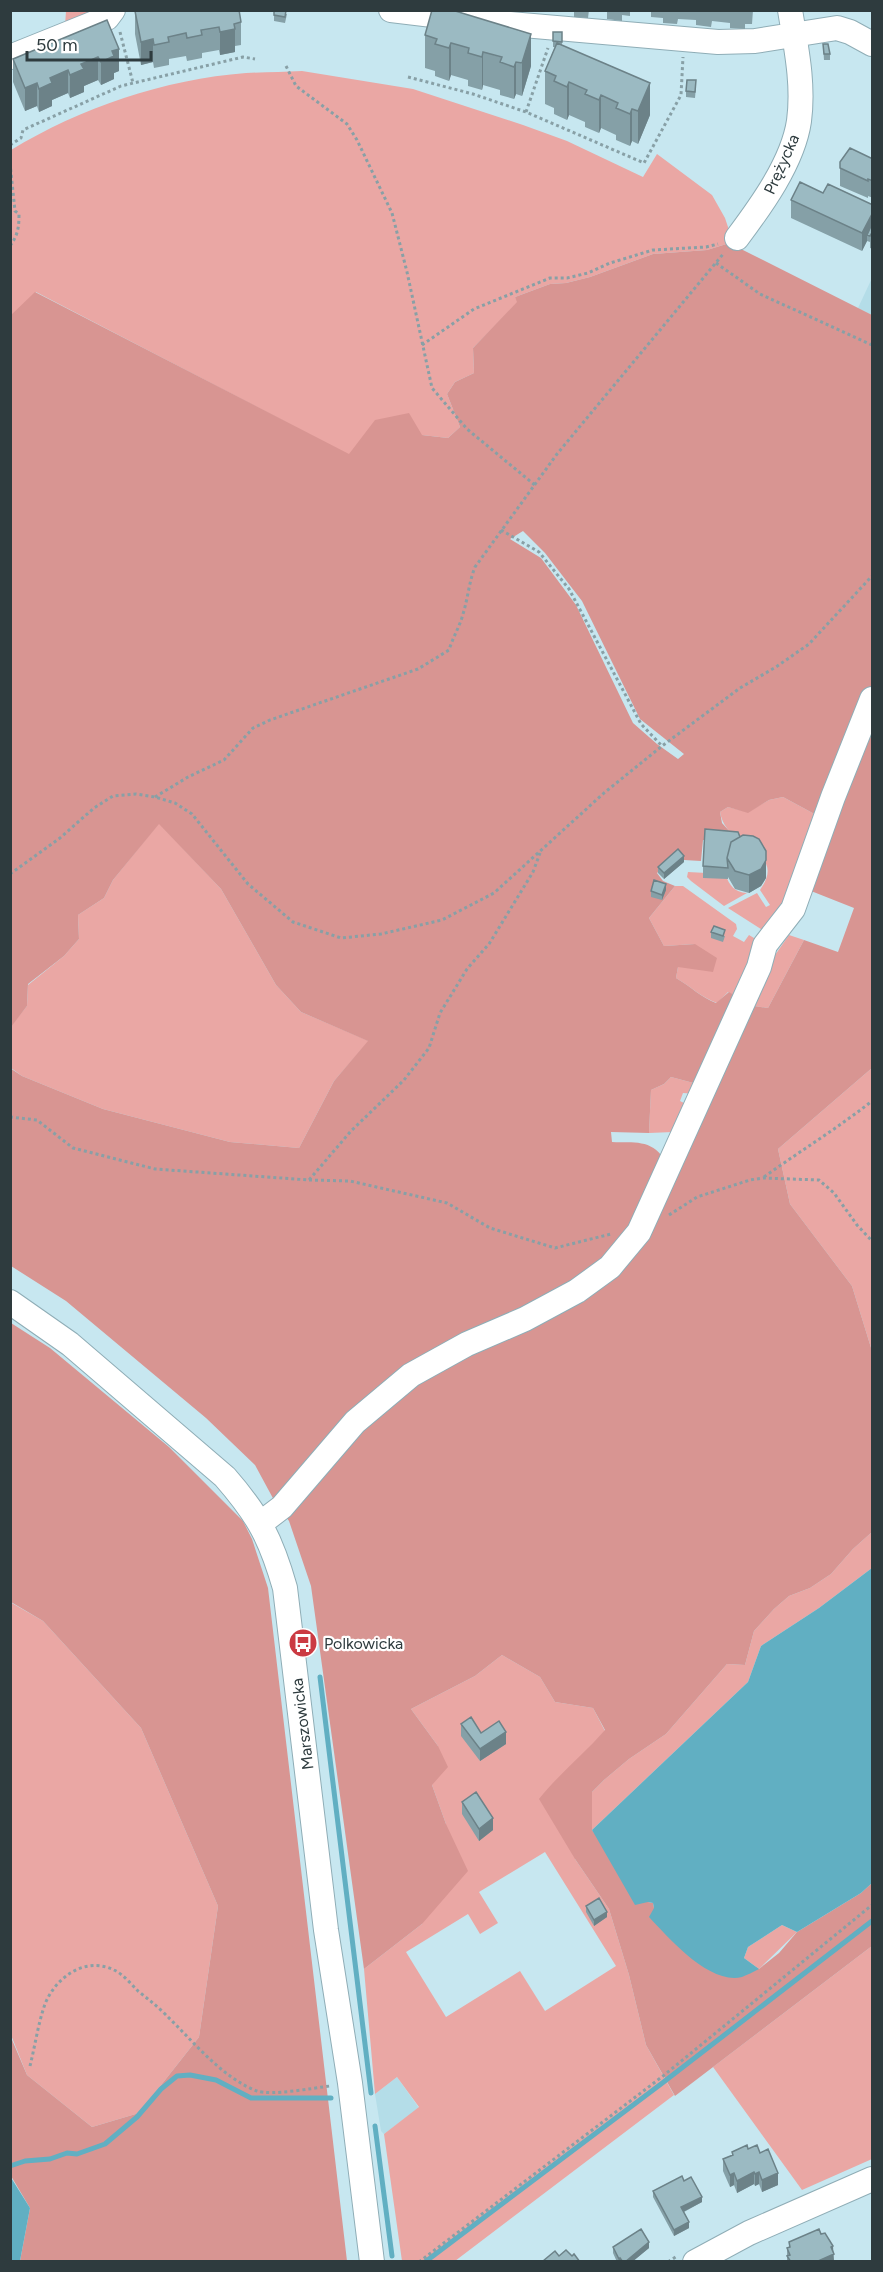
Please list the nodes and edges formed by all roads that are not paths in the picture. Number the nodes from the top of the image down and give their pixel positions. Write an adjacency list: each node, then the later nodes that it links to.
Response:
1 (392, 10): 4 (street)
2 (790, 10): 4 (street, Prężycka)
3 (117, 21): 6 (street)
4 (794, 35): 5 (street); 7 (street, Prężycka)
5 (873, 44)
6 (10, 57)
7 (737, 238)
8 (873, 699): 10 (street)
9 (10, 1302): 10 (street, Marszowicka)
10 (261, 1523): 12 (street, Marszowicka)
11 (873, 2179): 13 (street)
12 (372, 2262)
13 (695, 2262)

